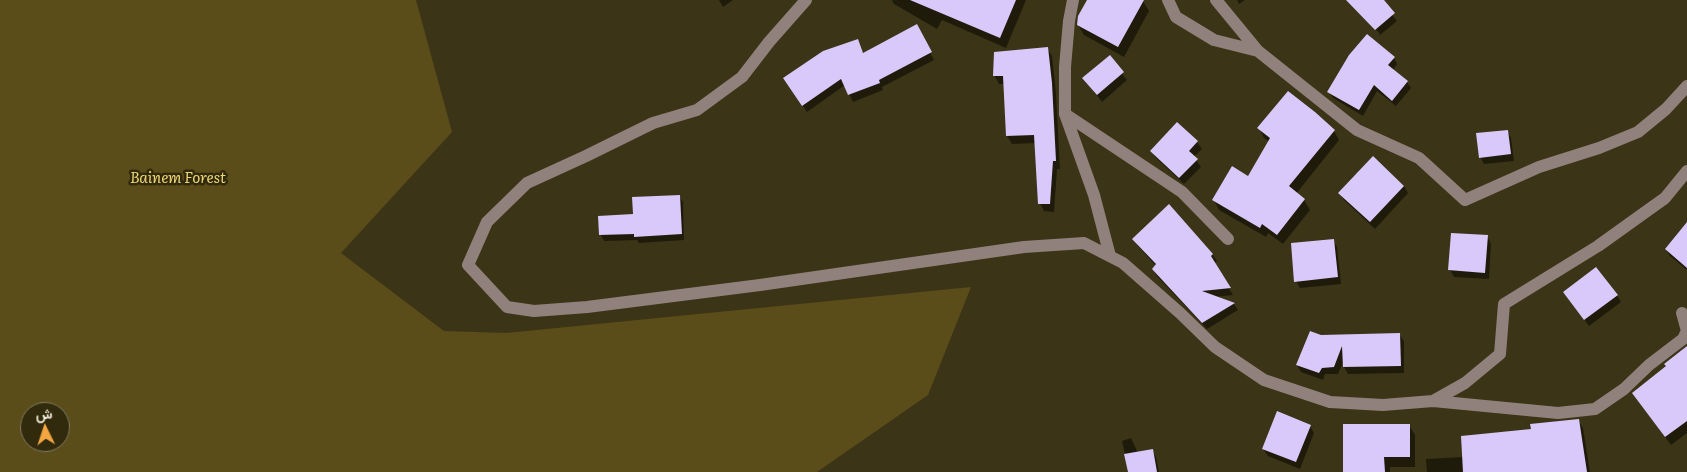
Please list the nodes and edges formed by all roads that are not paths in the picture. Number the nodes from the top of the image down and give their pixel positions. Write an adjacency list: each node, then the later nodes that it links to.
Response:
1 (806, 0): 10 (street)
2 (1073, 0): 7 (street)
3 (1168, 0): 5 (street)
4 (1216, 0): 5 (street)
5 (1258, 51): 6 (street)
6 (1687, 86)
7 (1065, 114): 9 (street); 10 (street)
8 (1687, 171): 12 (street)
9 (1228, 239)
10 (1110, 256): 12 (street)
11 (1682, 313): 12 (street)
12 (1433, 402)

